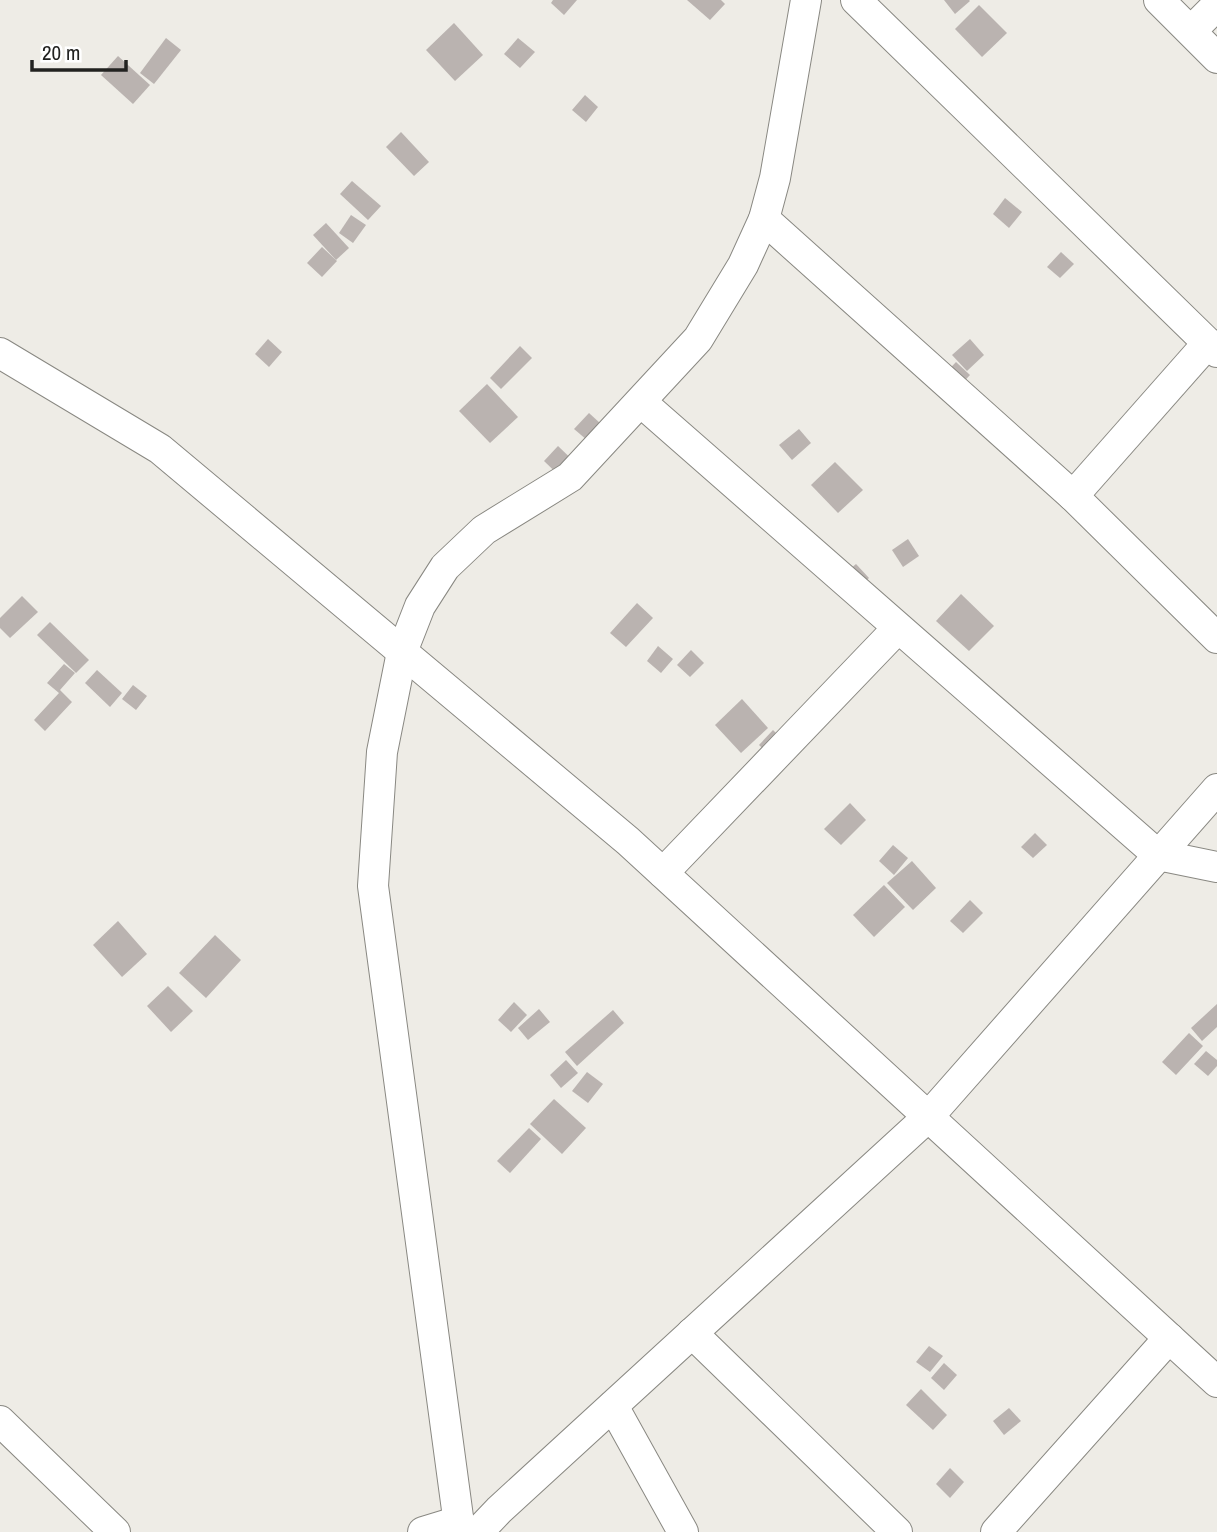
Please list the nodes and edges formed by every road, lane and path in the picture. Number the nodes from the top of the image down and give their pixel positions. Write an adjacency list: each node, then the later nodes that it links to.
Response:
1 (806, 0): 7 (street)
2 (856, 0): 8 (street)
3 (1159, 0): 5 (street)
4 (1217, 5): 5 (street)
5 (1191, 31): 6 (street)
6 (1217, 58)
7 (764, 219): 10 (street); 11 (street)
8 (1212, 347): 11 (street)
9 (0, 353): 14 (street)
10 (640, 402): 12 (street); 14 (street)
11 (1073, 495): 13 (street)
12 (898, 628): 16 (street); 18 (street)
13 (1217, 638)
14 (402, 652): 18 (street); 25 (street)
15 (1217, 789): 16 (street)
16 (1158, 855): 17 (street); 19 (street)
17 (1217, 867)
18 (663, 873): 19 (street)
19 (929, 1116): 20 (street); 21 (street)
20 (692, 1333): 23 (street); 29 (street)
21 (1169, 1338): 22 (street); 30 (street)
22 (1217, 1382)
23 (613, 1406): 25 (street); 28 (street)
24 (0, 1421): 26 (street)
25 (466, 1528): 27 (street)
26 (115, 1532)
27 (423, 1532)
28 (683, 1532)
29 (897, 1532)
30 (996, 1532)

